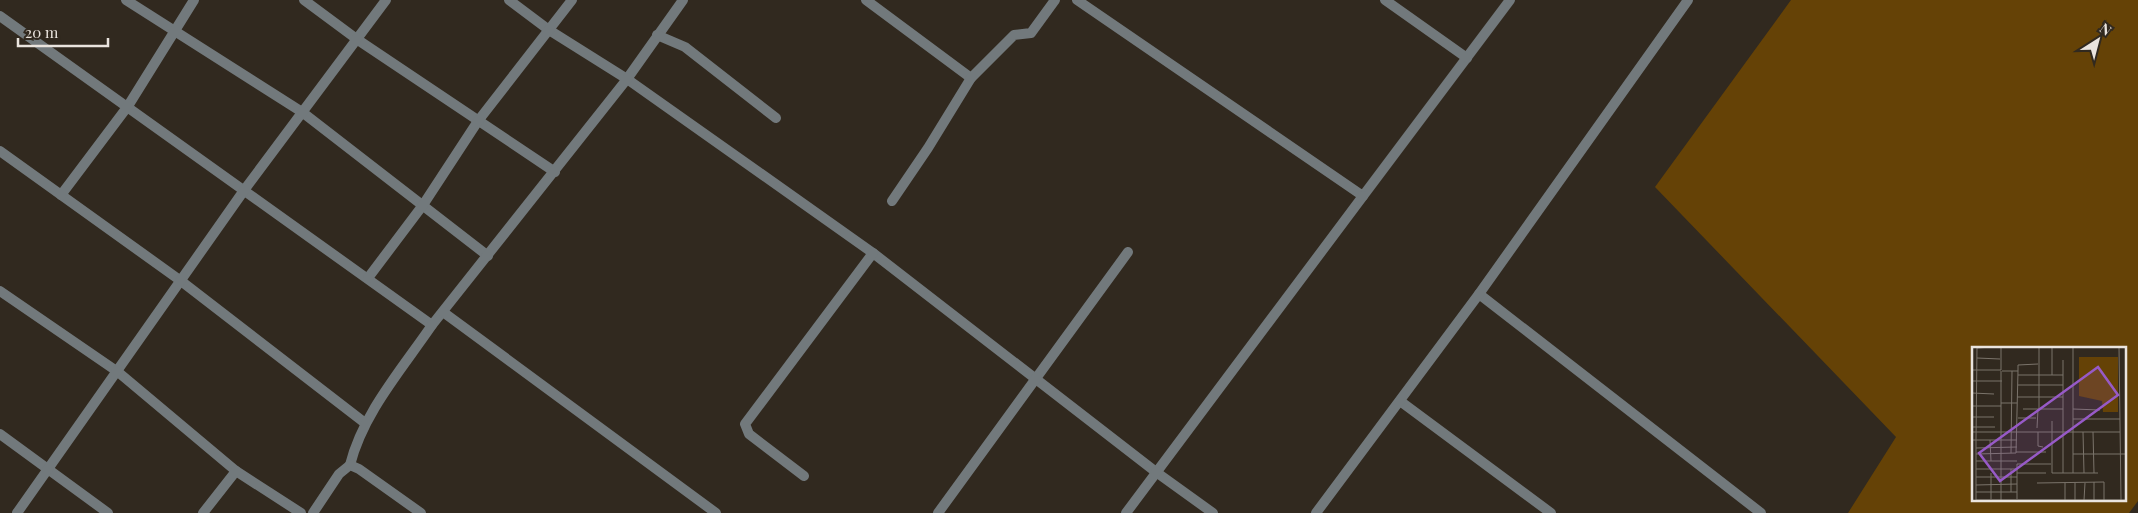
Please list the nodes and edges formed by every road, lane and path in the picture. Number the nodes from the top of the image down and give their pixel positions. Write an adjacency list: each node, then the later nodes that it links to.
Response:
1 (126, 0): 16 (street)
2 (194, 0): 16 (street)
3 (304, 0): 18 (street)
4 (386, 0): 18 (street)
5 (509, 0): 15 (street)
6 (572, 0): 15 (street)
7 (683, 0): 17 (street)
8 (866, 0): 20 (street)
9 (1055, 0): 20 (street)
10 (1077, 0): 30 (street)
11 (1385, 0): 19 (street)
12 (1510, 0): 19 (street)
13 (1688, 0): 39 (street)
14 (0, 16): 22 (street)
15 (549, 30): 21 (street); 25 (street)
16 (174, 32): 22 (street); 23 (street)
17 (657, 35): 21 (street); 24 (street)
18 (358, 40): 23 (street); 25 (street)
19 (1466, 58): 30 (street)
20 (971, 78): 31 (street)
21 (627, 79): 27 (street); 34 (street)
22 (128, 106): 28 (street); 29 (street)
23 (302, 112): 28 (street); 32 (street)
24 (776, 118)
25 (478, 121): 27 (street); 32 (street)
26 (0, 151): 29 (street)
27 (555, 172): 35 (street)
28 (245, 189): 36 (street); 37 (street)
29 (61, 195): 37 (street)
30 (1363, 196): 50 (street)
31 (892, 201)
32 (423, 205): 35 (street); 36 (street)
33 (1128, 252): 43 (street)
34 (873, 253): 43 (street); 51 (street)
35 (488, 256): 40 (street)
36 (368, 278): 41 (street)
37 (181, 281): 42 (street); 45 (street)
38 (0, 291): 42 (street)
39 (1479, 294): 44 (street); 64 (street)
40 (443, 312): 41 (street); 58 (street)
41 (432, 324): 45 (street)
42 (118, 372): 48 (street); 49 (street)
43 (1034, 378): 50 (street); 59 (street)
44 (1400, 401): 62 (street); 63 (street)
45 (365, 423): 47 (street)
46 (0, 434): 48 (street)
47 (350, 466): 56 (street); 57 (street)
48 (48, 470): 52 (street); 53 (street)
49 (236, 471): 54 (street); 55 (street)
50 (1156, 472): 60 (street); 61 (street)
51 (804, 476)
52 (17, 513)
53 (108, 513)
54 (203, 513)
55 (301, 513)
56 (313, 513)
57 (421, 513)
58 (716, 513)
59 (938, 513)
60 (1126, 513)
61 (1214, 513)
62 (1316, 513)
63 (1551, 513)
64 (1761, 513)

